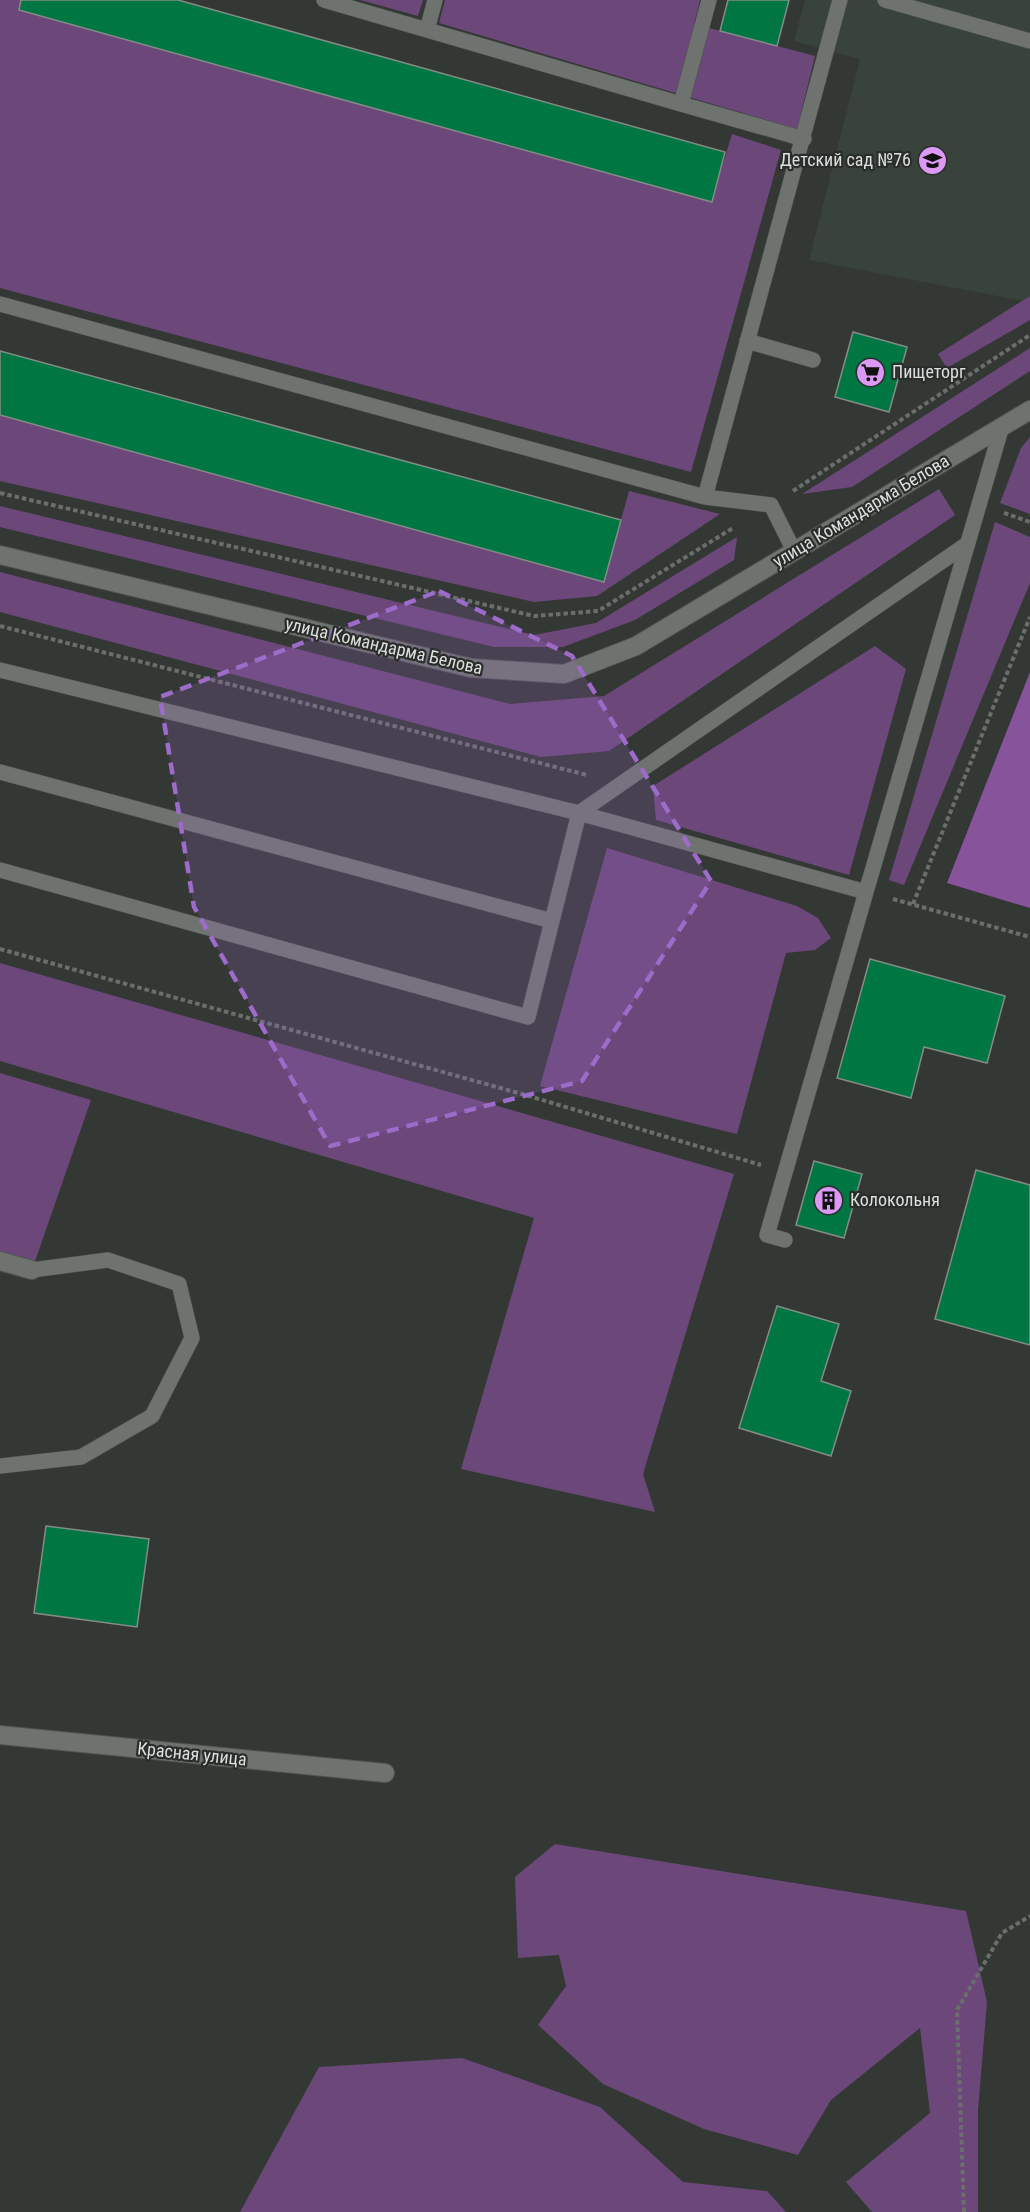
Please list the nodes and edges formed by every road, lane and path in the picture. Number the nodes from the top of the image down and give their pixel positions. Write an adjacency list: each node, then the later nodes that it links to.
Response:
1 (324, 0): 6 (lane)
2 (435, 0): 6 (lane)
3 (709, 0): 8 (lane)
4 (840, 0): 9 (lane)
5 (885, 0): 7 (lane)
6 (427, 30): 8 (lane)
7 (1030, 41)
8 (681, 104): 9 (lane)
9 (804, 139): 12 (lane)
10 (0, 304): 17 (lane)
11 (1030, 335): 18 (path)
12 (747, 341): 13 (lane); 17 (lane)
13 (813, 360)
14 (1030, 410): 15 (main road, улица Командарма Белова)
15 (1002, 426): 19 (lane); 20 (main road, улица Командарма Белова)
16 (0, 493): 18 (path)
17 (705, 497): 18 (lane)
18 (771, 505): 20 (lane)
19 (967, 544): 26 (lane); 29 (lane)
20 (795, 550): 21 (main road, улица Командарма Белова)
21 (0, 555)
22 (1030, 617): 30 (path)
23 (0, 626): 26 (path)
24 (0, 670): 27 (lane)
25 (0, 772): 31 (lane)
26 (619, 784): 27 (lane)
27 (579, 813): 29 (lane); 31 (lane)
28 (0, 870): 31 (lane)
29 (866, 892): 30 (path); 34 (lane)
30 (912, 904): 32 (path)
31 (552, 921)
32 (1030, 937)
33 (0, 949): 34 (path)
34 (785, 1172): 35 (lane)
35 (785, 1240)
36 (0, 1261): 37 (main road)
37 (33, 1270): 38 (lane)
38 (0, 1466)
39 (0, 1735): 40 (main road, Красная улица)
40 (385, 1773)
41 (1030, 1916): 42 (path)
42 (964, 2212)

